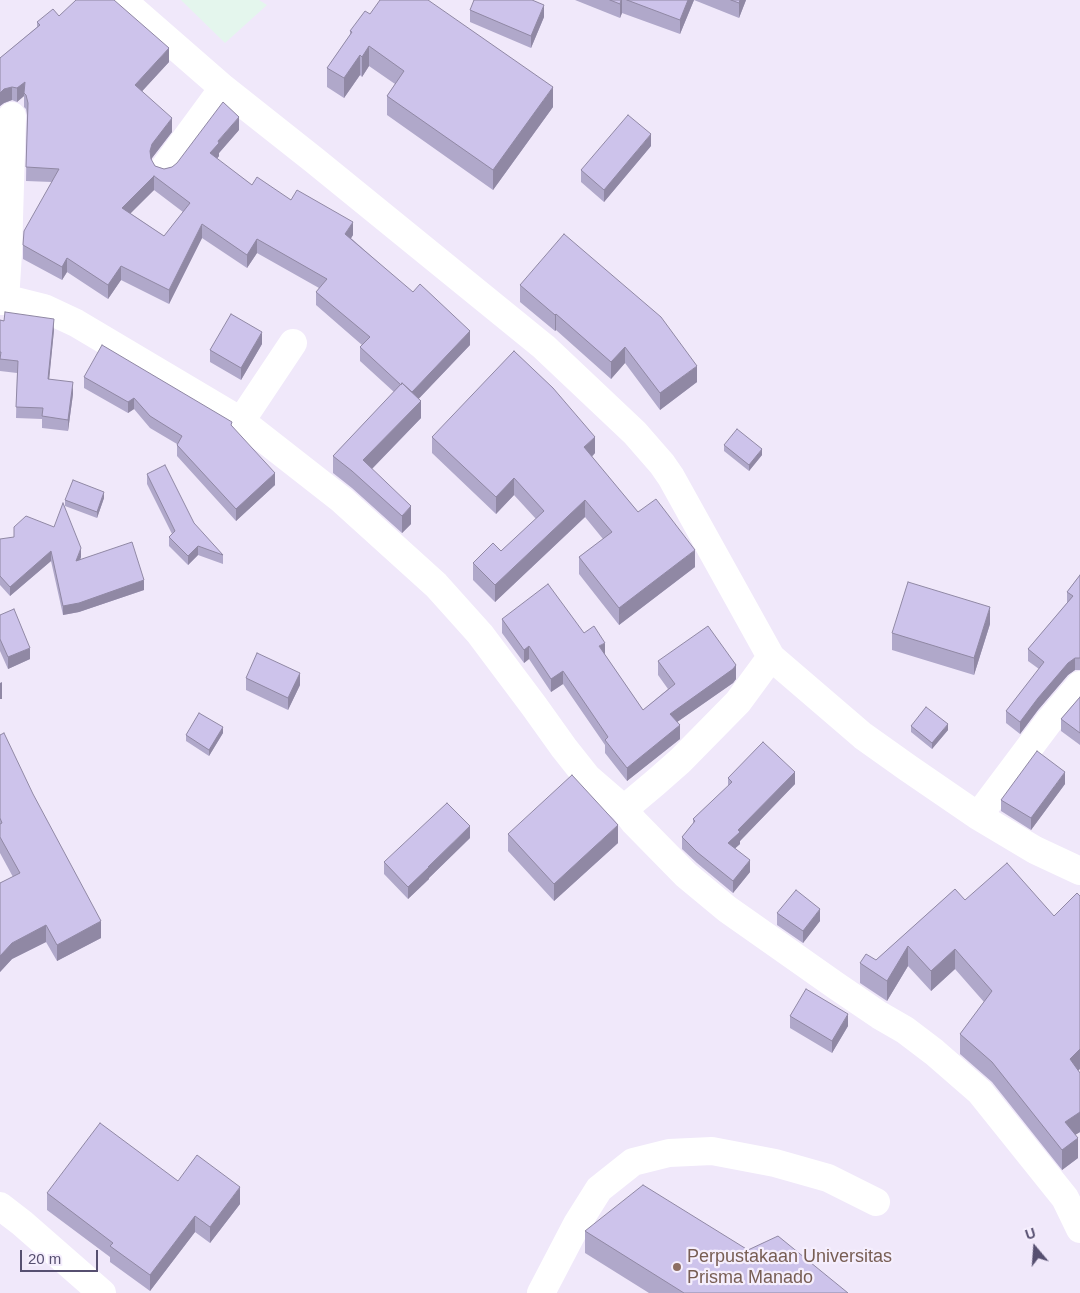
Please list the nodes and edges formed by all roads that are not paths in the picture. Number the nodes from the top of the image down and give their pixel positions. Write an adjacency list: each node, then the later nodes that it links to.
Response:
1 (126, 4): 2 (street)
2 (223, 88): 4 (street); 8 (street)
3 (12, 116): 5 (street)
4 (165, 167)
5 (2, 301): 7 (street)
6 (293, 343): 7 (street)
7 (240, 421): 10 (street)
8 (772, 657): 10 (street); 11 (street)
9 (1080, 685): 11 (street)
10 (624, 809): 15 (street)
11 (978, 816): 12 (street)
12 (1080, 871)
13 (876, 1202): 17 (street)
14 (0, 1206): 16 (street)
15 (1080, 1229)
16 (102, 1293)
17 (541, 1293)

